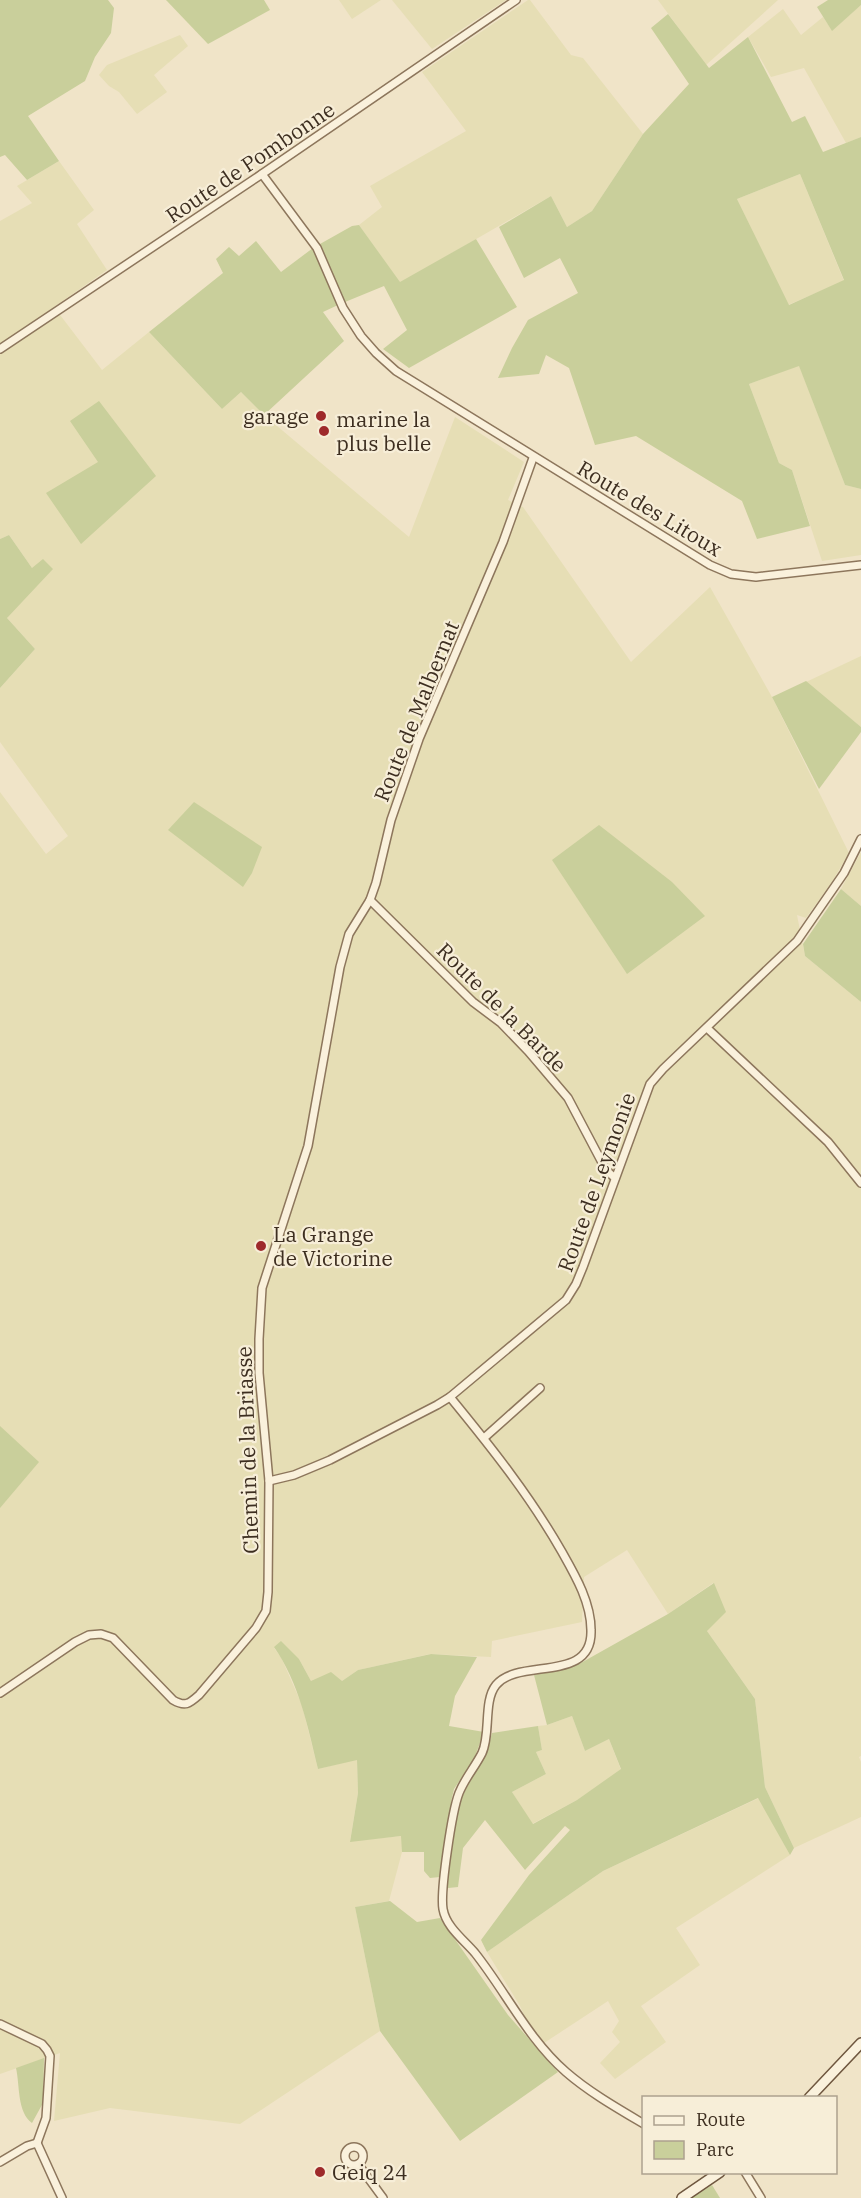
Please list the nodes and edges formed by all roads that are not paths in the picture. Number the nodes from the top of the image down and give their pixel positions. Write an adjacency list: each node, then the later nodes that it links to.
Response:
1 (516, 0): 2 (street, Route de Pombonne)
2 (262, 174): 3 (street, Route de Pombonne); 4 (street, Route des Litoux)
3 (0, 349)
4 (533, 458): 5 (street, Route des Litoux); 7 (street, Route de Malbernat)
5 (861, 565)
6 (861, 838): 9 (street, Route de Leymonie)
7 (370, 900): 8 (street, Route de Malbernat); 10 (street, Route de la Barde)
8 (338, 977): 15 (street, Chemin de la Briasse)
9 (707, 1028): 10 (street, Route de Leymonie); 11 (street)
10 (615, 1178): 13 (street, Route de Leymonie)
11 (861, 1183)
12 (540, 1388): 14 (street)
13 (450, 1397): 14 (street); 15 (street, Route de Leymonie)
14 (484, 1438): 20 (street)
15 (269, 1481): 16 (street, Chemin de la Briasse)
16 (0, 1693)
17 (0, 2024): 21 (street)
18 (861, 2043): 19 (main road)
19 (810, 2096)
20 (642, 2123)
21 (37, 2143): 22 (street); 26 (street)
22 (0, 2162)
23 (358, 2164): 27 (street)
24 (718, 2174): 28 (main road)
25 (746, 2174): 29 (street)
26 (63, 2198)
27 (383, 2198)
28 (682, 2198)
29 (761, 2198)

